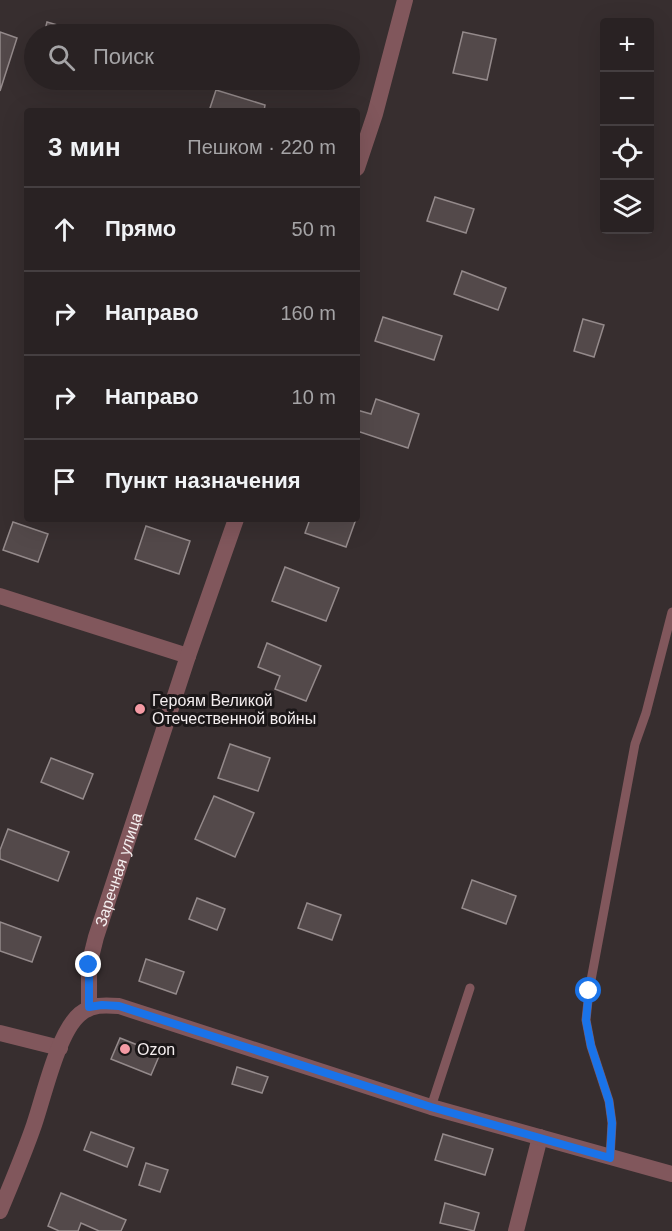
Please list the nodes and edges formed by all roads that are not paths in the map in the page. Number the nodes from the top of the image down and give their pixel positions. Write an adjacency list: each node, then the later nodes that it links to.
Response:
1 (405, 0): 2 (street)
2 (360, 159)
3 (235, 522): 6 (street, Заречная улица)
4 (0, 596): 6 (street)
5 (672, 612): 13 (lane)
6 (188, 656): 8 (street, Заречная улица)
7 (470, 987): 11 (lane)
8 (89, 1007): 10 (street); 11 (street)
9 (0, 1033): 10 (street)
10 (60, 1048): 15 (street)
11 (431, 1107): 12 (street)
12 (540, 1137): 13 (street); 16 (street)
13 (610, 1158): 14 (street)
14 (672, 1174)
15 (0, 1211)
16 (516, 1231)

